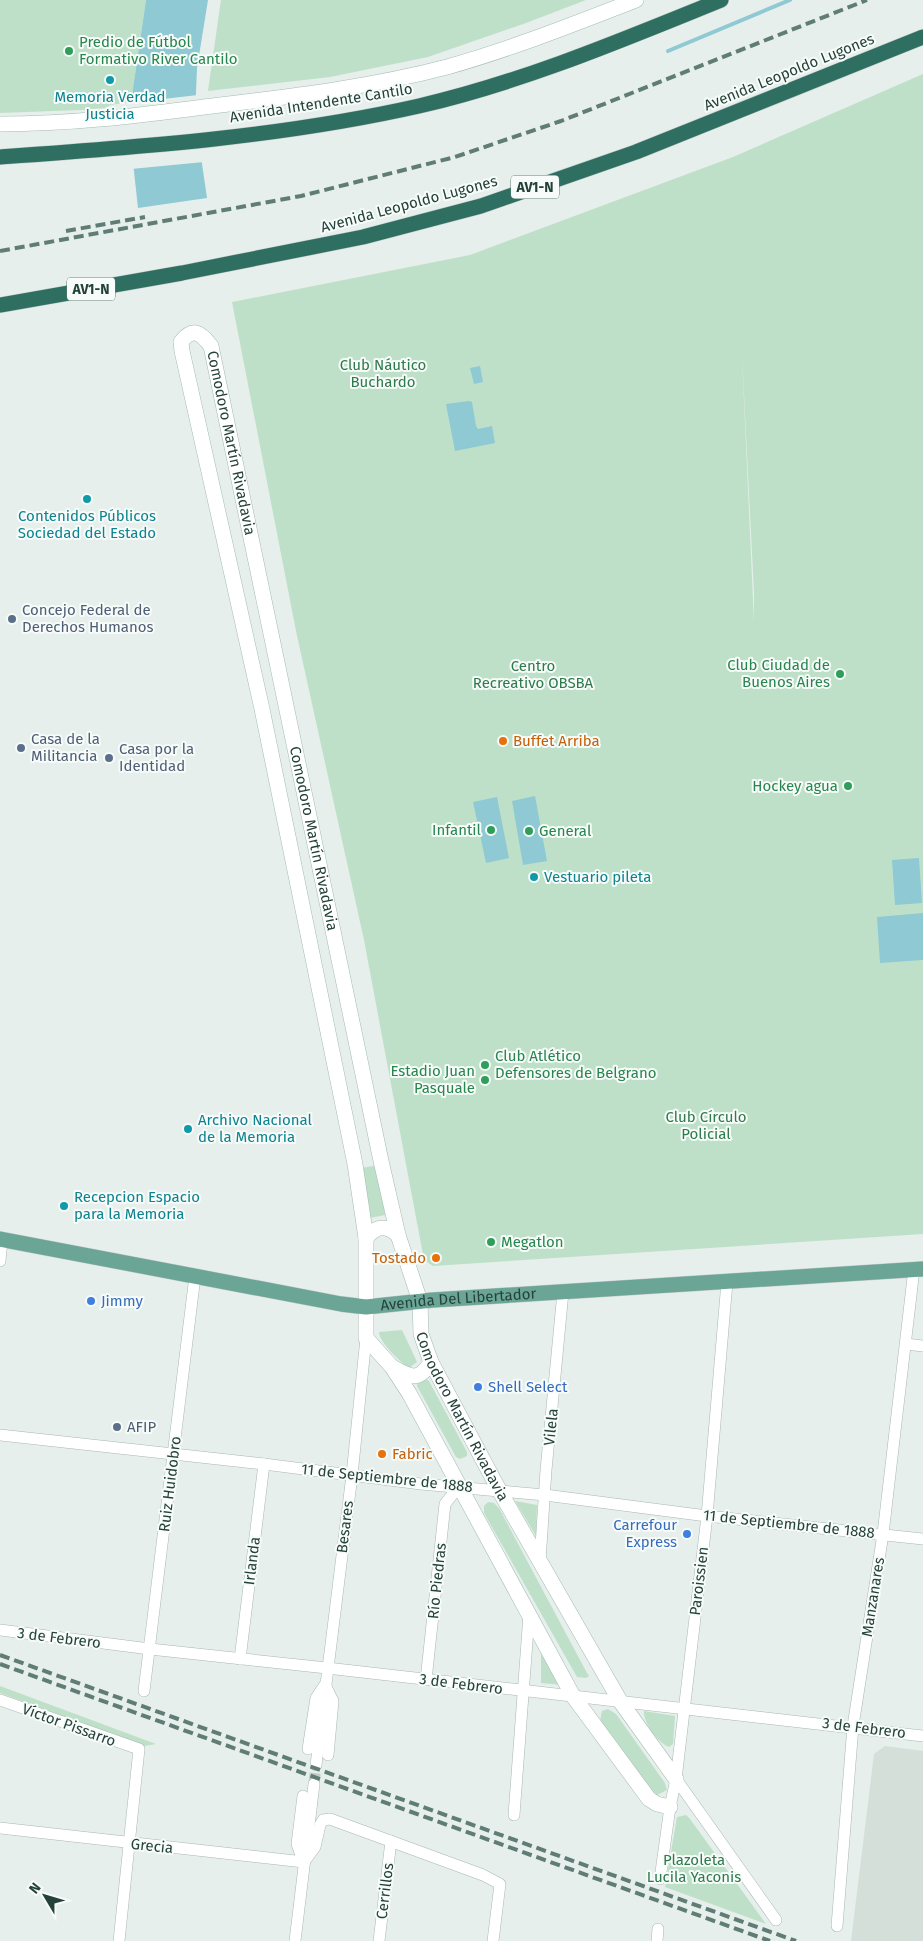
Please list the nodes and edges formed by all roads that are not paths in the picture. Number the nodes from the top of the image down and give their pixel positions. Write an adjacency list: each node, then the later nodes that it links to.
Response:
1 (636, 0): 4 (street, Avenida Intendente Cantilo)
2 (721, 0): 5 (highway, Avenida Intendente Cantilo)
3 (923, 38): 6 (highway, Avenida Leopoldo Lugones / AV1-N)
4 (0, 124)
5 (0, 158)
6 (0, 304)
7 (278, 666): 8 (street); 8 (street, Comodoro Martín Rivadavia); 9 (street, Comodoro Martín Rivadavia)
8 (253, 672): 10 (street, Comodoro Martín Rivadavia)
9 (398, 1234): 10 (street); 17 (street, Comodoro Martín Rivadavia)
10 (366, 1238): 18 (street, Comodoro Martín Rivadavia)
11 (1, 1239): 12 (street); 14 (main road, Avenida Del Libertador)
12 (0, 1261)
13 (918, 1269): 15 (main road, Avenida Del Libertador); 20 (street, Manzanares)
14 (195, 1276): 18 (main road, Avenida Del Libertador); 25 (street, Ruiz Huidobro)
15 (727, 1282): 16 (main road, Avenida Del Libertador); 31 (street, Paroissien)
16 (563, 1292): 17 (main road, Avenida Del Libertador); 30 (street, Vilela)
17 (420, 1301): 18 (main road, Avenida Del Libertador); 22 (street, Comodoro Martín Rivadavia)
18 (366, 1306): 19 (street, Comodoro Martín Rivadavia)
19 (366, 1338): 23 (street); 27 (street, Besares)
20 (906, 1344): 21 (street); 32 (street, Manzanares)
21 (923, 1346)
22 (431, 1362): 23 (street); 29 (street, Comodoro Martín Rivadavia)
23 (392, 1367): 28 (street)
24 (0, 1435): 25 (street, 11 de Septiembre de 1888)
25 (173, 1454): 26 (street, 11 de Septiembre de 1888); 37 (street, Ruiz Huidobro)
26 (264, 1464): 27 (street, 11 de Septiembre de 1888); 38 (street, Irlanda)
27 (352, 1475): 28 (street, 11 de Septiembre de 1888); 39 (street, Besares)
28 (459, 1486): 29 (street, 11 de Septiembre de 1888); 35 (street); 40 (street, Río Piedras)
29 (499, 1490): 30 (street, 11 de Septiembre de 1888); 34 (street, Comodoro Martín Rivadavia)
30 (545, 1495): 31 (street, 11 de Septiembre de 1888); 34 (street, Vilela)
31 (707, 1516): 32 (street, 11 de Septiembre de 1888); 47 (street, Paroissien)
32 (883, 1534): 33 (street, 11 de Septiembre de 1888); 48 (street, Manzanares)
33 (923, 1539)
34 (540, 1561): 46 (street, Comodoro Martín Rivadavia)
35 (529, 1615): 43 (street); 44 (street)
36 (0, 1630): 37 (street, 3 de Febrero)
37 (150, 1650): 38 (street, 3 de Febrero); 42 (street, Ruiz Huidobro)
38 (240, 1659): 39 (street, 3 de Febrero)
39 (328, 1668): 40 (street, 3 de Febrero); 41 (street, Besares)
40 (426, 1680): 43 (street, 3 de Febrero)
41 (325, 1685): 50 (street, Besares); 51 (street, Besares); 52 (street, Besares)
42 (144, 1691)
43 (524, 1691): 44 (street, 3 de Febrero); 57 (street)
44 (574, 1696): 46 (street, 3 de Febrero); 56 (street)
45 (0, 1700): 60 (street, Víctor Pissarro)
46 (620, 1701): 47 (street, 3 de Febrero); 53 (street, Comodoro Martín Rivadavia)
47 (685, 1708): 48 (street, 3 de Febrero); 53 (street, Paroissien)
48 (853, 1726): 49 (street, 3 de Febrero); 64 (street, Manzanares)
49 (923, 1736)
50 (308, 1749)
51 (328, 1755)
52 (316, 1765)
53 (676, 1779): 56 (street, Paroissien); 63 (street, Comodoro Martín Rivadavia)
54 (314, 1784): 61 (street)
55 (303, 1796): 61 (street)
56 (670, 1807): 62 (street, Paroissien)
57 (514, 1815)
58 (0, 1828): 60 (street, Grecia)
59 (391, 1841): 61 (street); 67 (street, Cerrillos); 68 (street)
60 (130, 1844): 61 (street, Grecia); 65 (street)
61 (304, 1862): 66 (street)
62 (660, 1879)
63 (776, 1920)
64 (837, 1926)
65 (119, 1941)
66 (295, 1941)
67 (379, 1941)
68 (492, 1941)

